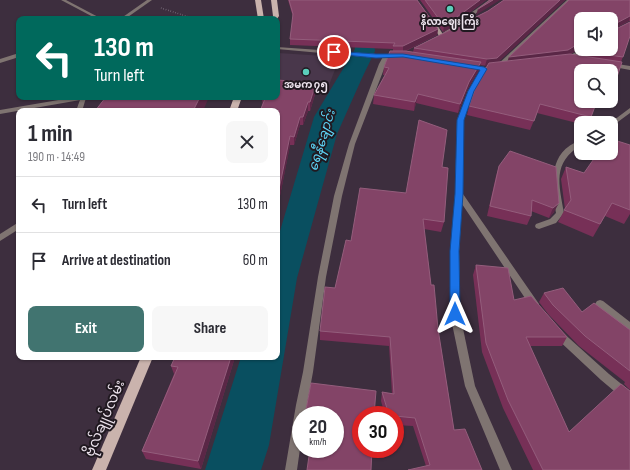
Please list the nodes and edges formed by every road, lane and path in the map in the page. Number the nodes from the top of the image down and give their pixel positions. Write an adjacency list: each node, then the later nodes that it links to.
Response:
1 (63, 0): 8 (street)
2 (150, 0): 9 (street)
3 (258, 0): 11 (main road)
4 (274, 0): 12 (main road)
5 (492, 0): 15 (street)
6 (569, 0): 28 (street)
7 (157, 7): 10 (path)
8 (94, 16)
9 (126, 16)
10 (186, 16)
11 (261, 16)
12 (276, 16)
13 (430, 19): 15 (main road)
14 (472, 22): 15 (street)
15 (442, 36): 16 (main road)
16 (429, 42)
17 (280, 48): 20 (street)
18 (574, 55): 22 (street)
19 (16, 56): 25 (street)
20 (386, 56): 21 (street); 50 (street)
21 (403, 56)
22 (567, 59): 23 (street); 24 (street)
23 (560, 60)
24 (575, 60)
25 (0, 61)
26 (462, 65): 31 (main road)
27 (506, 65): 28 (street)
28 (499, 66): 31 (street)
29 (618, 66): 30 (street)
30 (630, 68)
31 (484, 69): 39 (street)
32 (67, 100): 33 (street)
33 (22, 108)
34 (16, 109): 36 (street)
35 (630, 110): 37 (street)
36 (0, 112)
37 (618, 119)
38 (574, 146): 40 (street)
39 (459, 194): 44 (street); 51 (street)
40 (539, 226)
41 (16, 227): 42 (street)
42 (0, 238)
43 (600, 304): 46 (street)
44 (542, 314)
45 (552, 327): 48 (street)
46 (630, 327)
47 (146, 360): 49 (main road, ဗိုလ်‌ချုပ်‌လမ်း)
48 (630, 397)
49 (99, 470)
50 (291, 470)
51 (506, 470)

